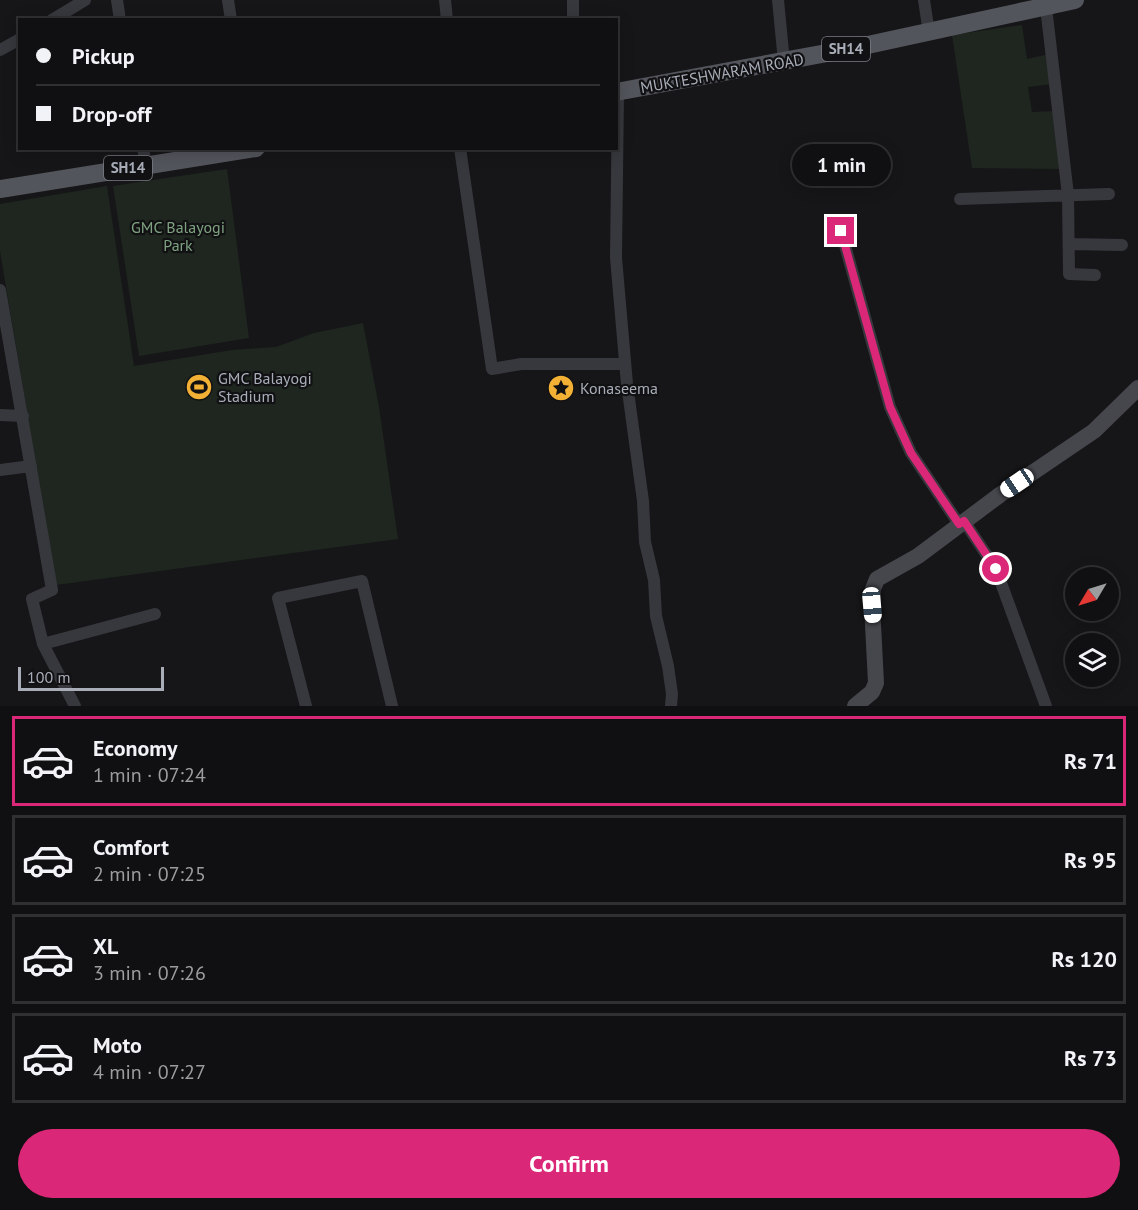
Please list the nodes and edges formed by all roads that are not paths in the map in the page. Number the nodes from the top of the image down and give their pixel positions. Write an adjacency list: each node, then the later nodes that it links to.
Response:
1 (85, 0): 9 (street)
2 (117, 0): 12 (street)
3 (228, 0): 13 (street)
4 (445, 0): 14 (street)
5 (573, 0): 15 (street)
6 (778, 0): 19 (street)
7 (924, 0): 16 (street)
8 (1075, 0): 10 (main road, MUKTESHWARAM ROAD / SH14)
9 (67, 5): 11 (street)
10 (1046, 7): 16 (main road, MUKTESHWARAM ROAD / SH14); 27 (street)
11 (54, 18)
12 (120, 18)
13 (231, 18)
14 (447, 18)
15 (573, 18)
16 (929, 33): 19 (main road, MUKTESHWARAM ROAD / SH14)
17 (18, 40): 18 (street)
18 (0, 50)
19 (784, 62): 20 (main road, MUKTESHWARAM ROAD / SH14)
20 (618, 92)
21 (240, 150): 24 (main road, SH14)
22 (460, 150): 34 (street)
23 (616, 150): 34 (street)
24 (145, 157): 25 (main road, SH14)
25 (0, 189)
26 (1109, 194): 27 (street)
27 (1068, 195): 28 (street); 30 (street)
28 (960, 199)
29 (841, 231): 40 (street)
30 (1069, 244): 31 (street); 32 (street)
31 (1122, 245)
32 (1095, 275)
33 (0, 290): 37 (street)
34 (625, 364): 46 (street)
35 (1138, 388): 40 (main road)
36 (0, 415): 37 (street)
37 (23, 416): 38 (street)
38 (31, 466): 39 (street); 42 (street)
39 (0, 470)
40 (961, 522): 47 (main road); 48 (street)
41 (155, 614): 42 (street)
42 (43, 644): 43 (street)
43 (75, 706)
44 (306, 706): 45 (street)
45 (392, 706)
46 (671, 706)
47 (855, 706)
48 (1046, 706)

